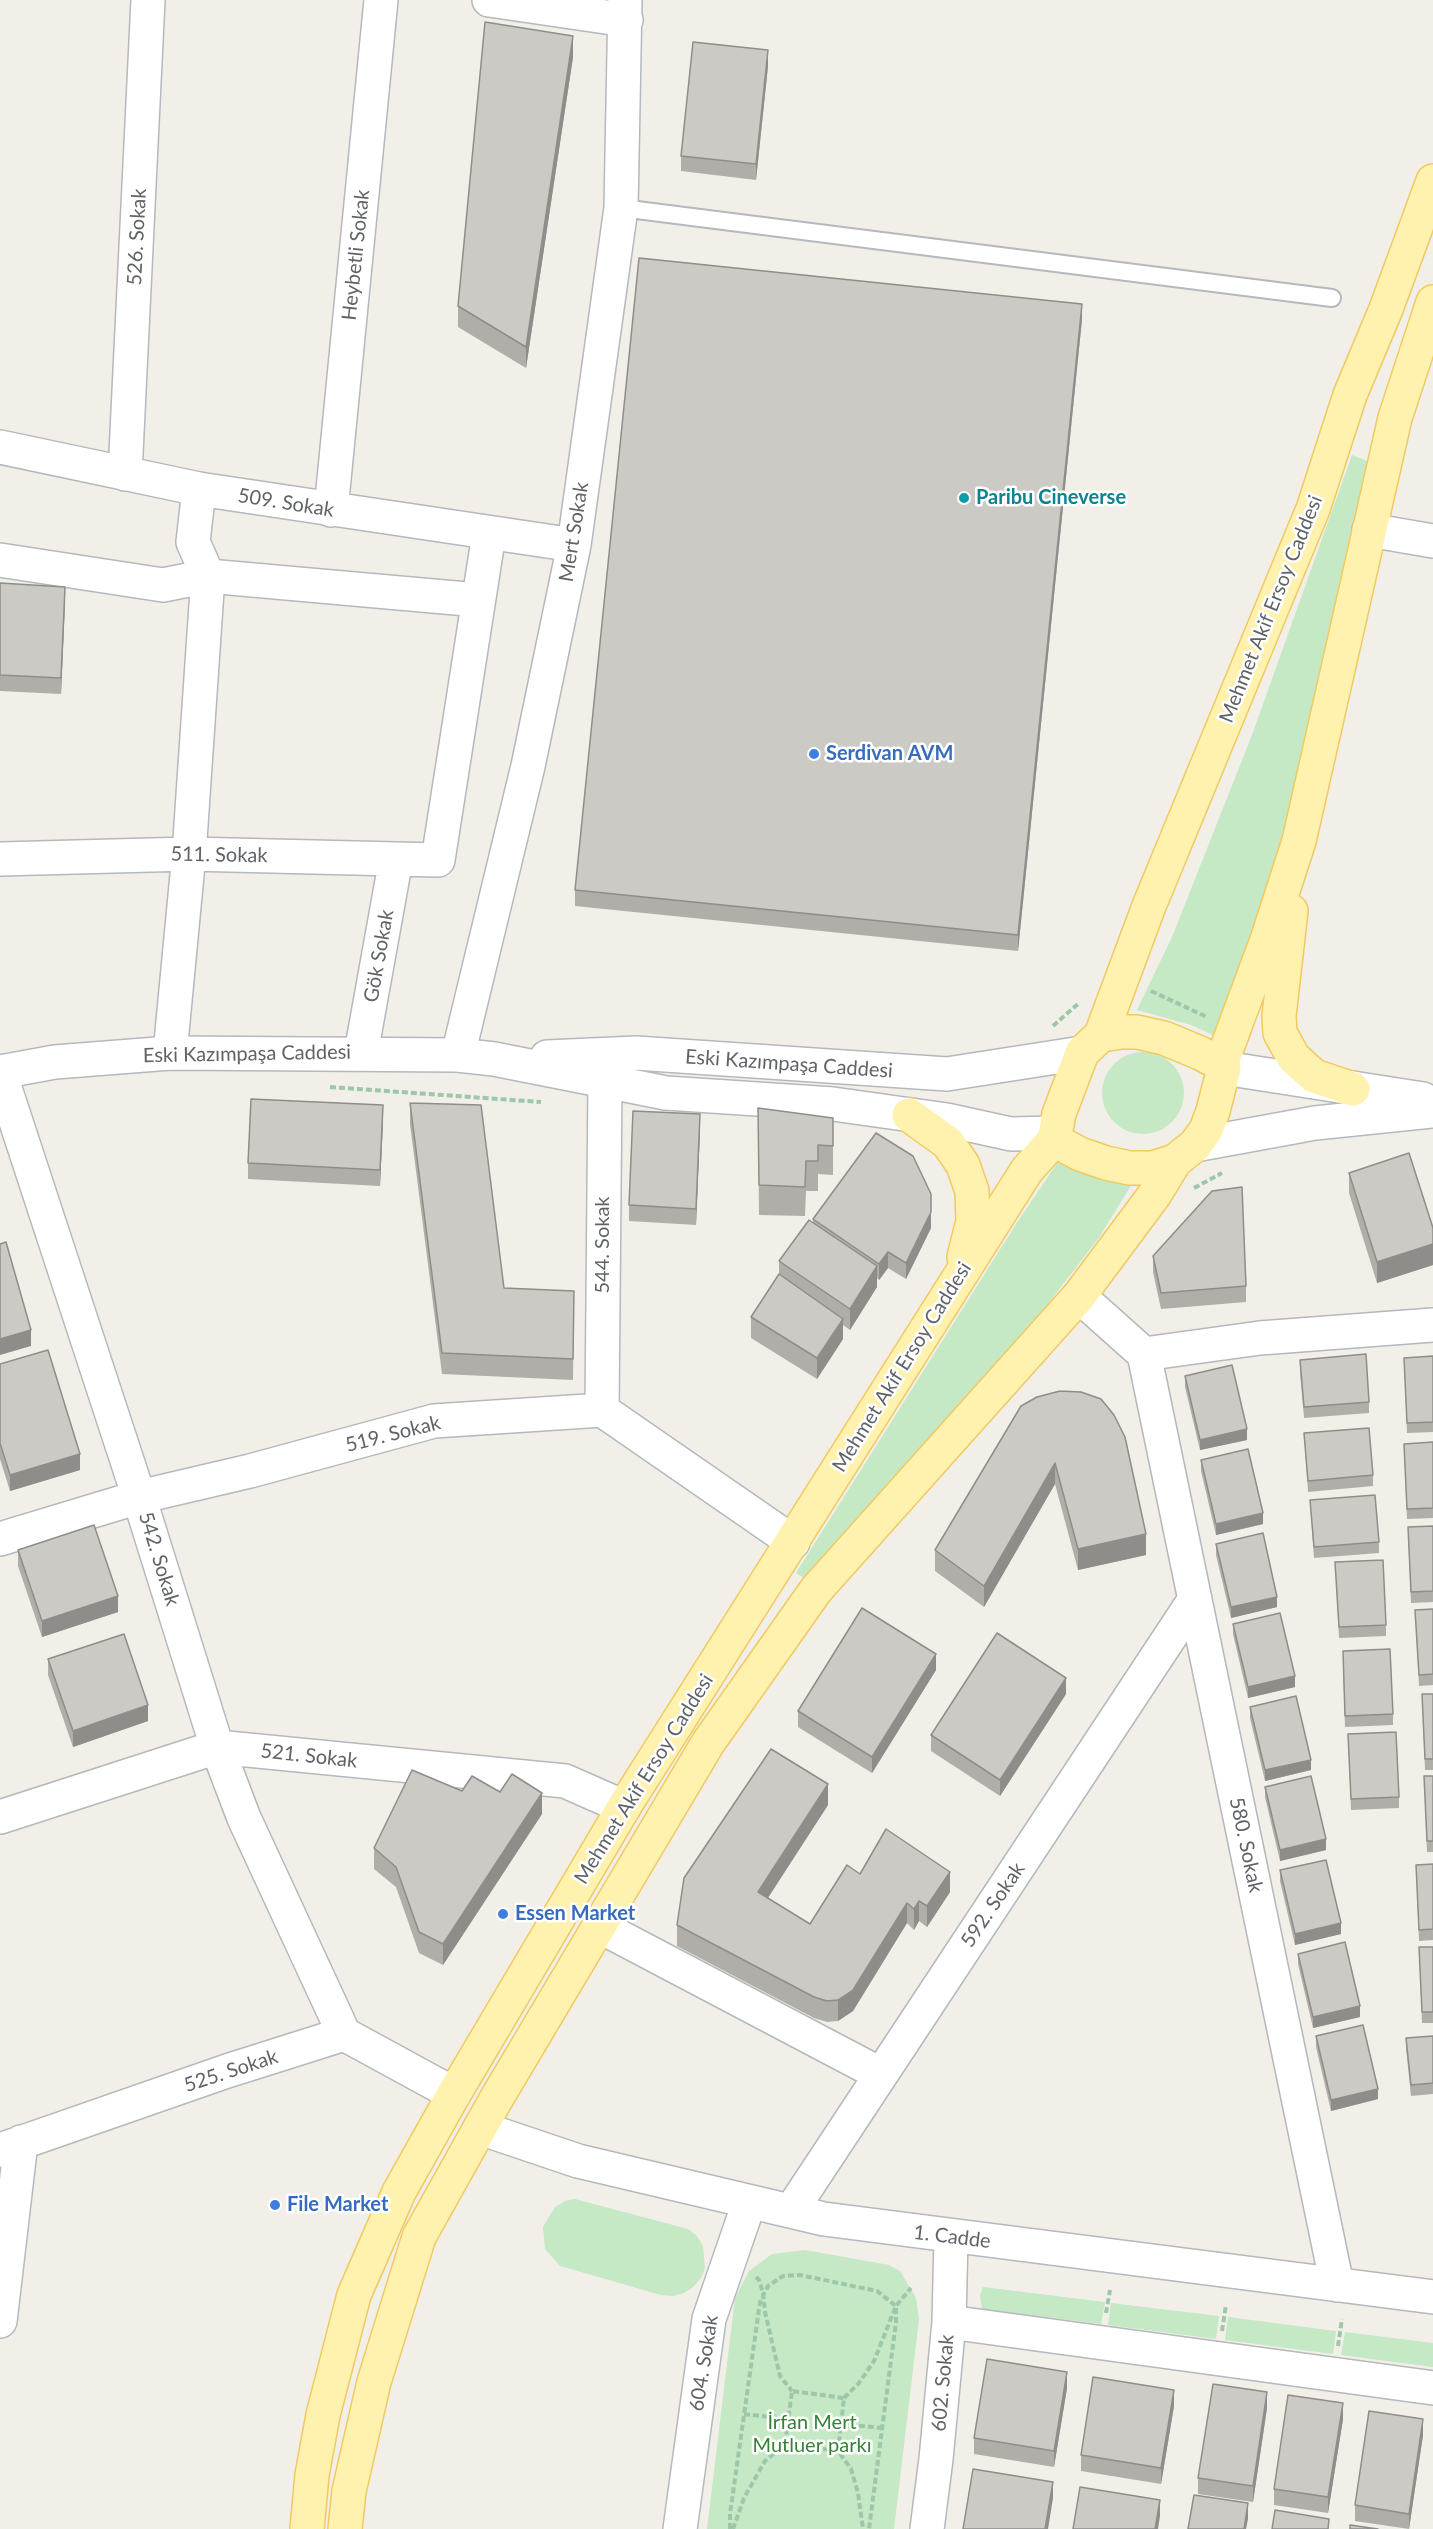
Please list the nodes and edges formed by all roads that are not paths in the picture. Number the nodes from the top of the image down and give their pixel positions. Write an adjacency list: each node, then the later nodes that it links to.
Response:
1 (148, 0): 10 (street, 526. Sokak)
2 (381, 0): 12 (street, Heybetli Sokak)
3 (489, 0): 4 (street)
4 (625, 10): 6 (street, Mert Sokak)
5 (1433, 181): 24 (main road, Mehmet Akif Ersoy Caddesi)
6 (621, 208): 7 (lane); 16 (street, Mert Sokak)
7 (1332, 298)
8 (1433, 302): 13 (main road)
9 (0, 447): 10 (street, 509. Sokak)
10 (125, 474): 11 (street, 509. Sokak)
11 (199, 489): 12 (street, 509. Sokak); 18 (street)
12 (331, 510): 14 (street, 509. Sokak)
13 (1369, 530): 15 (street); 20 (main road)
14 (489, 534): 16 (street, 509. Sokak); 19 (street)
15 (1433, 541)
16 (574, 545): 27 (street, Mert Sokak)
17 (0, 560): 18 (street)
18 (208, 576): 19 (street); 21 (street)
19 (478, 600): 23 (street, 511. Sokak)
20 (1299, 841): 29 (main road); 32 (main road)
21 (189, 854): 22 (street, 511. Sokak); 23 (street, 511. Sokak); 25 (street)
22 (0, 859)
23 (396, 860): 26 (street, Gök Sokak)
24 (1091, 1044): 28 (street, Eski Kazımpaşa Caddesi); 29 (main road); 36 (main road)
25 (170, 1053): 26 (street, Eski Kazımpaşa Caddesi); 30 (street, Eski Kazımpaşa Caddesi)
26 (361, 1053): 27 (street, Eski Kazımpaşa Caddesi)
27 (458, 1055): 28 (street, Eski Kazımpaşa Caddesi)
28 (494, 1059): 31 (street, Eski Kazımpaşa Caddesi)
29 (1222, 1066): 32 (street); 37 (main road)
30 (0, 1073): 43 (street, 542. Sokak)
31 (605, 1081): 35 (street, Eski Kazımpaşa Caddesi); 42 (street, 544. Sokak)
32 (1353, 1089): 33 (street)
33 (1433, 1100)
34 (1433, 1111): 37 (street)
35 (909, 1114): 36 (street, Eski Kazımpaşa Caddesi); 38 (main road)
36 (1054, 1136): 37 (main road); 38 (main road, Mehmet Akif Ersoy Caddesi)
37 (1185, 1153): 39 (main road, Mehmet Akif Ersoy Caddesi)
38 (957, 1281): 45 (main road, Mehmet Akif Ersoy Caddesi)
39 (1079, 1296): 41 (street); 50 (main road, Mehmet Akif Ersoy Caddesi)
40 (1433, 1325): 41 (street)
41 (1144, 1354): 46 (street, 580. Sokak)
42 (602, 1410): 43 (street, 519. Sokak); 45 (street)
43 (140, 1497): 44 (street, 519. Sokak); 47 (street, 542. Sokak)
44 (0, 1539)
45 (793, 1542): 48 (main road, Mehmet Akif Ersoy Caddesi)
46 (1195, 1599): 52 (street, 592. Sokak); 59 (street, 580. Sokak)
47 (217, 1747): 48 (street, 521. Sokak); 49 (street, 521. Sokak); 51 (street, 542. Sokak)
48 (624, 1807): 53 (main road, Mehmet Akif Ersoy Caddesi)
49 (0, 1817)
50 (599, 1926): 52 (street); 54 (main road, Mehmet Akif Ersoy Caddesi)
51 (344, 2034): 53 (street); 55 (street, 525. Sokak)
52 (880, 2074): 57 (street, 592. Sokak)
53 (454, 2094): 64 (main road, Mehmet Akif Ersoy Caddesi)
54 (480, 2128): 56 (street, 1. Cadde); 65 (main road, Mehmet Akif Ersoy Caddesi)
55 (10, 2146): 61 (street)
56 (749, 2203): 57 (street, 1. Cadde); 66 (street, 604. Sokak)
57 (792, 2211): 58 (street, 1. Cadde)
58 (951, 2237): 59 (street, 1. Cadde); 62 (street, 602. Sokak)
59 (1337, 2285): 60 (street, 1. Cadde)
60 (1433, 2297)
61 (0, 2321)
62 (949, 2322): 63 (street); 67 (street, 602. Sokak)
63 (1433, 2388)
64 (307, 2529)
65 (345, 2529)
66 (680, 2529)
67 (927, 2529)

